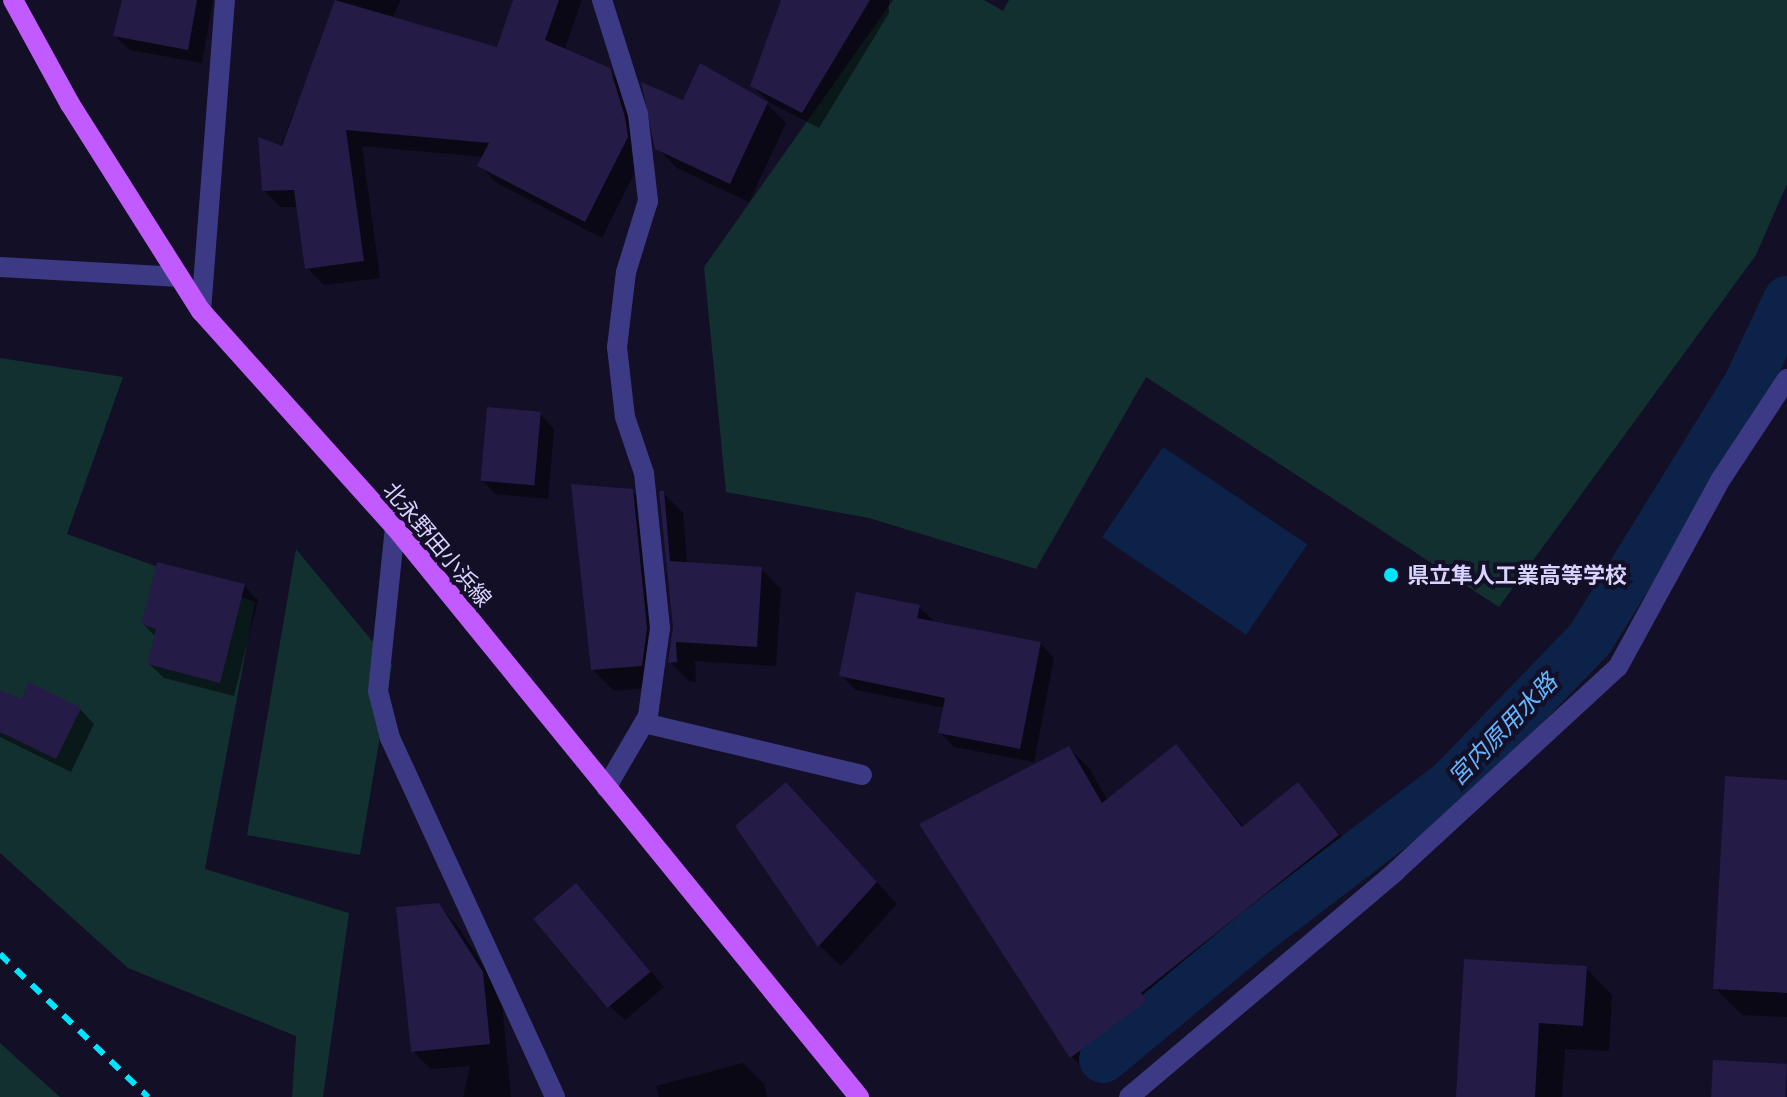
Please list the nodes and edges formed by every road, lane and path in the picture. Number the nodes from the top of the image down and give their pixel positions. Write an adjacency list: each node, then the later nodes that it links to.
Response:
1 (13, 0): 5 (main road, 北永野田小浜線)
2 (225, 0): 6 (street)
3 (602, 0): 9 (street)
4 (0, 267): 5 (street)
5 (180, 277): 6 (main road, 北永野田小浜線)
6 (201, 311): 8 (main road, 北永野田小浜線)
7 (1787, 379): 14 (street)
8 (395, 527): 11 (main road, 北永野田小浜線); 12 (street)
9 (644, 723): 10 (street); 11 (street)
10 (862, 775)
11 (606, 788): 13 (main road, 北永野田小浜線)
12 (555, 1097)
13 (859, 1097)
14 (1129, 1097)

